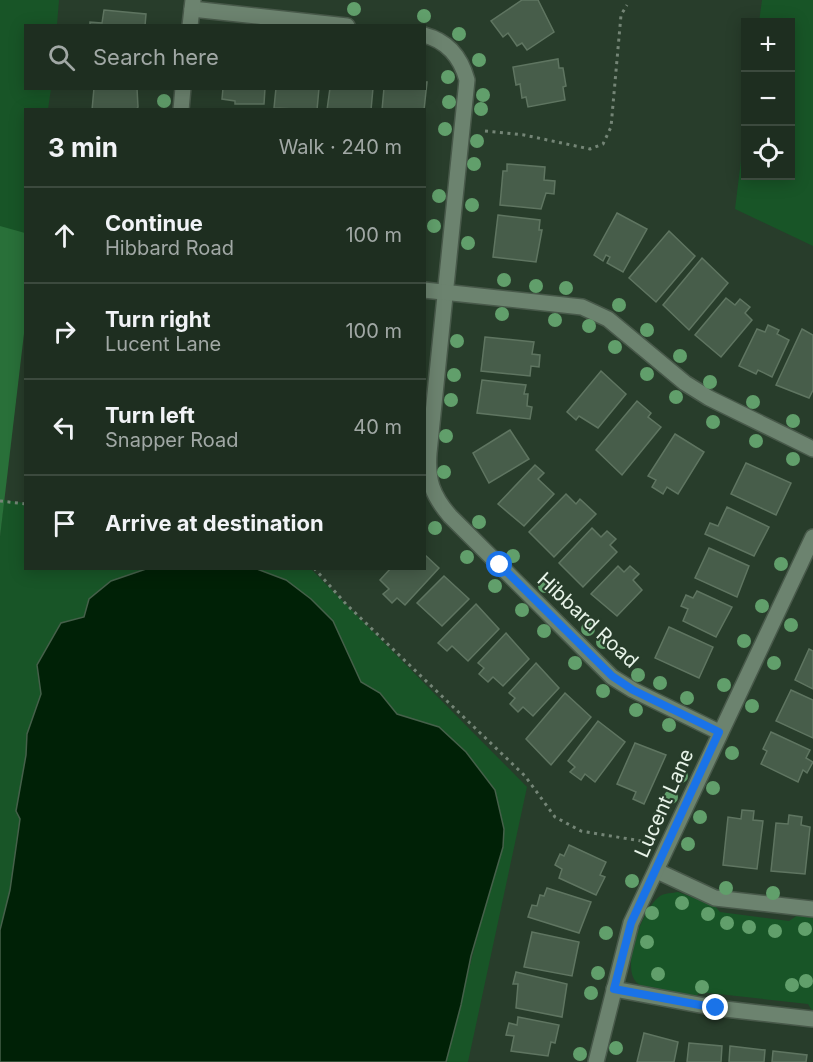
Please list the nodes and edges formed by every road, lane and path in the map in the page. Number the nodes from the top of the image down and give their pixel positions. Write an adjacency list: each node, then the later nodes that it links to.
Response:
1 (192, 4): 3 (street); 4 (street)
2 (627, 5): 8 (path)
3 (190, 24)
4 (333, 24)
5 (426, 36): 10 (street, Hibbard Road)
6 (183, 90): 7 (street)
7 (181, 108)
8 (485, 131)
9 (426, 290): 10 (street)
10 (445, 292): 11 (street); 16 (street, Hibbard Road)
11 (813, 449)
12 (0, 501): 13 (path)
13 (24, 504)
14 (813, 537): 16 (street, Lucent Lane)
15 (317, 570): 17 (path)
16 (719, 732): 18 (street, Lucent Lane)
17 (654, 846)
18 (657, 872): 19 (street); 20 (street, Lucent Lane)
19 (813, 909)
20 (614, 989): 21 (street); 22 (street, Lucent Lane)
21 (813, 1019)
22 (596, 1062)

